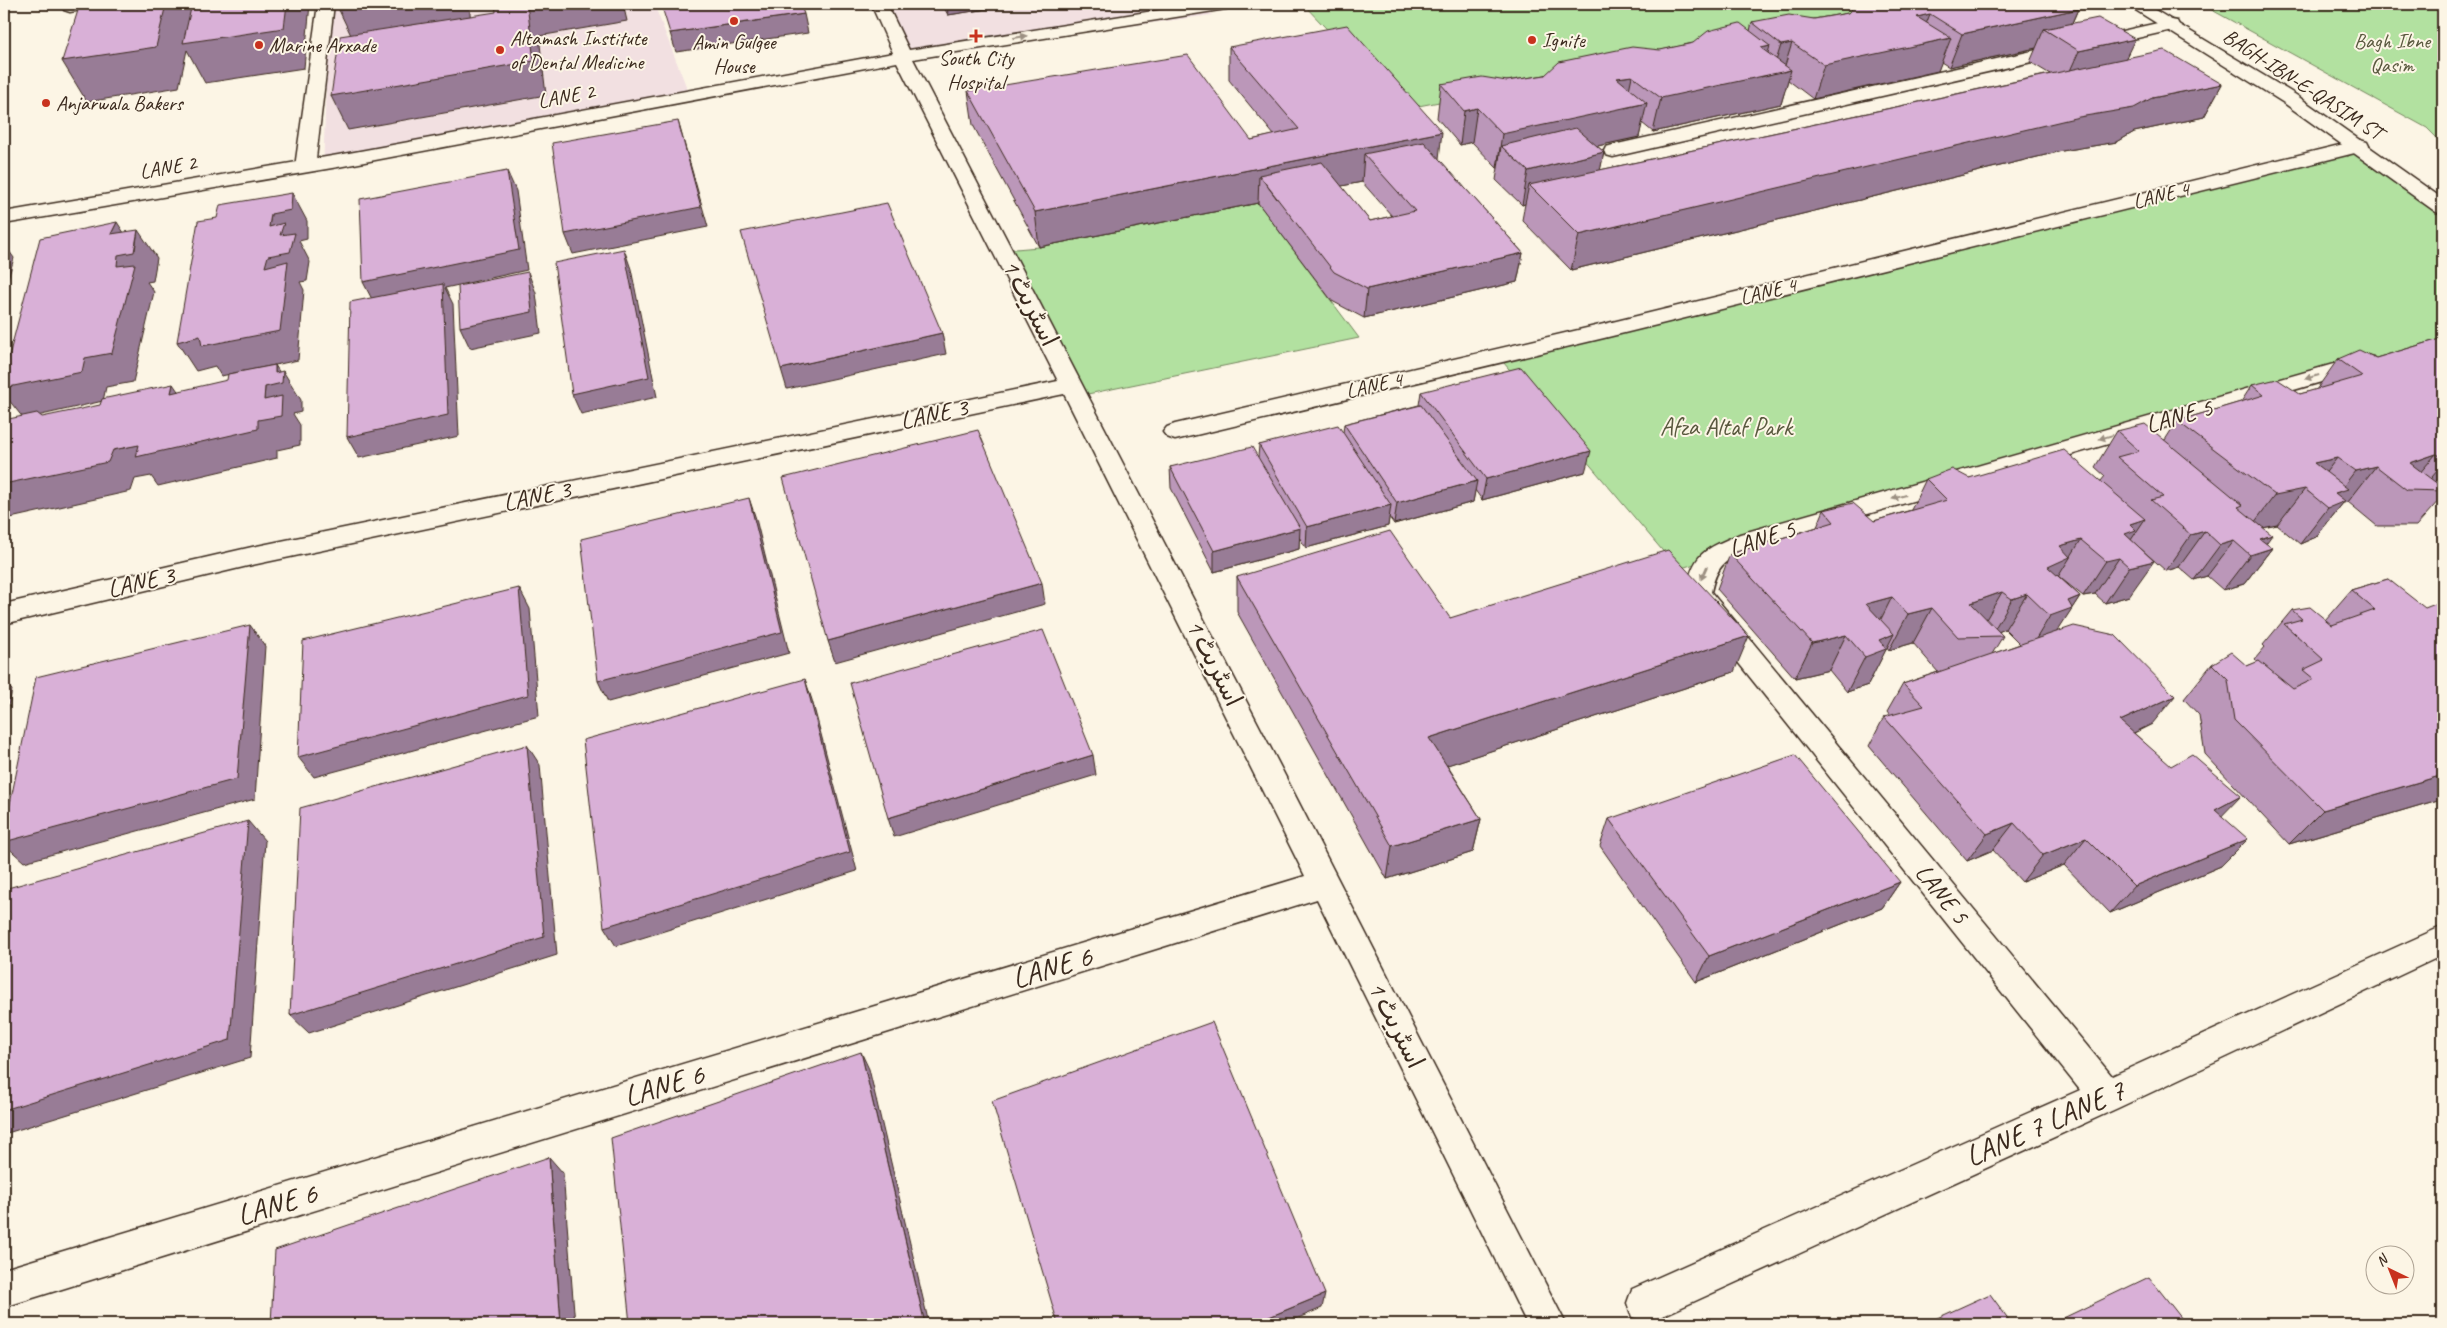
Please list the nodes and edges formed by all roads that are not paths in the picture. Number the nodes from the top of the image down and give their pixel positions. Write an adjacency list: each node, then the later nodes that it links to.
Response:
1 (92, 4): 6 (street)
2 (326, 4): 11 (street)
3 (879, 4): 8 (street, اسٹریٹ 1)
4 (1226, 4): 8 (street, LANE 2, one-way to 4)
5 (2134, 4): 7 (street, BAGH-IBN-E-QASIM ST)
6 (70, 5)
7 (2171, 25): 9 (street, BAGH-IBN-E-QASIM ST); 10 (street)
8 (903, 56): 11 (street, LANE 2); 15 (street, اسٹریٹ 1)
9 (2360, 146): 12 (street, BAGH-IBN-E-QASIM ST); 16 (street, LANE 4)
10 (1613, 151)
11 (305, 167): 13 (street, LANE 2)
12 (2443, 208)
13 (4, 218)
14 (2386, 356): 20 (street, LANE 5, one-way to 20)
15 (1072, 385): 17 (street, LANE 3); 18 (street, اسٹریٹ 1)
16 (1175, 432)
17 (4, 614)
18 (1325, 883): 21 (street, LANE 6); 23 (street, اسٹریٹ 1)
19 (2443, 940): 20 (street, LANE 7 LANE 7)
20 (2106, 1096): 22 (street, LANE 7 LANE 7)
21 (4, 1288)
22 (1646, 1303)
23 (1547, 1324)

